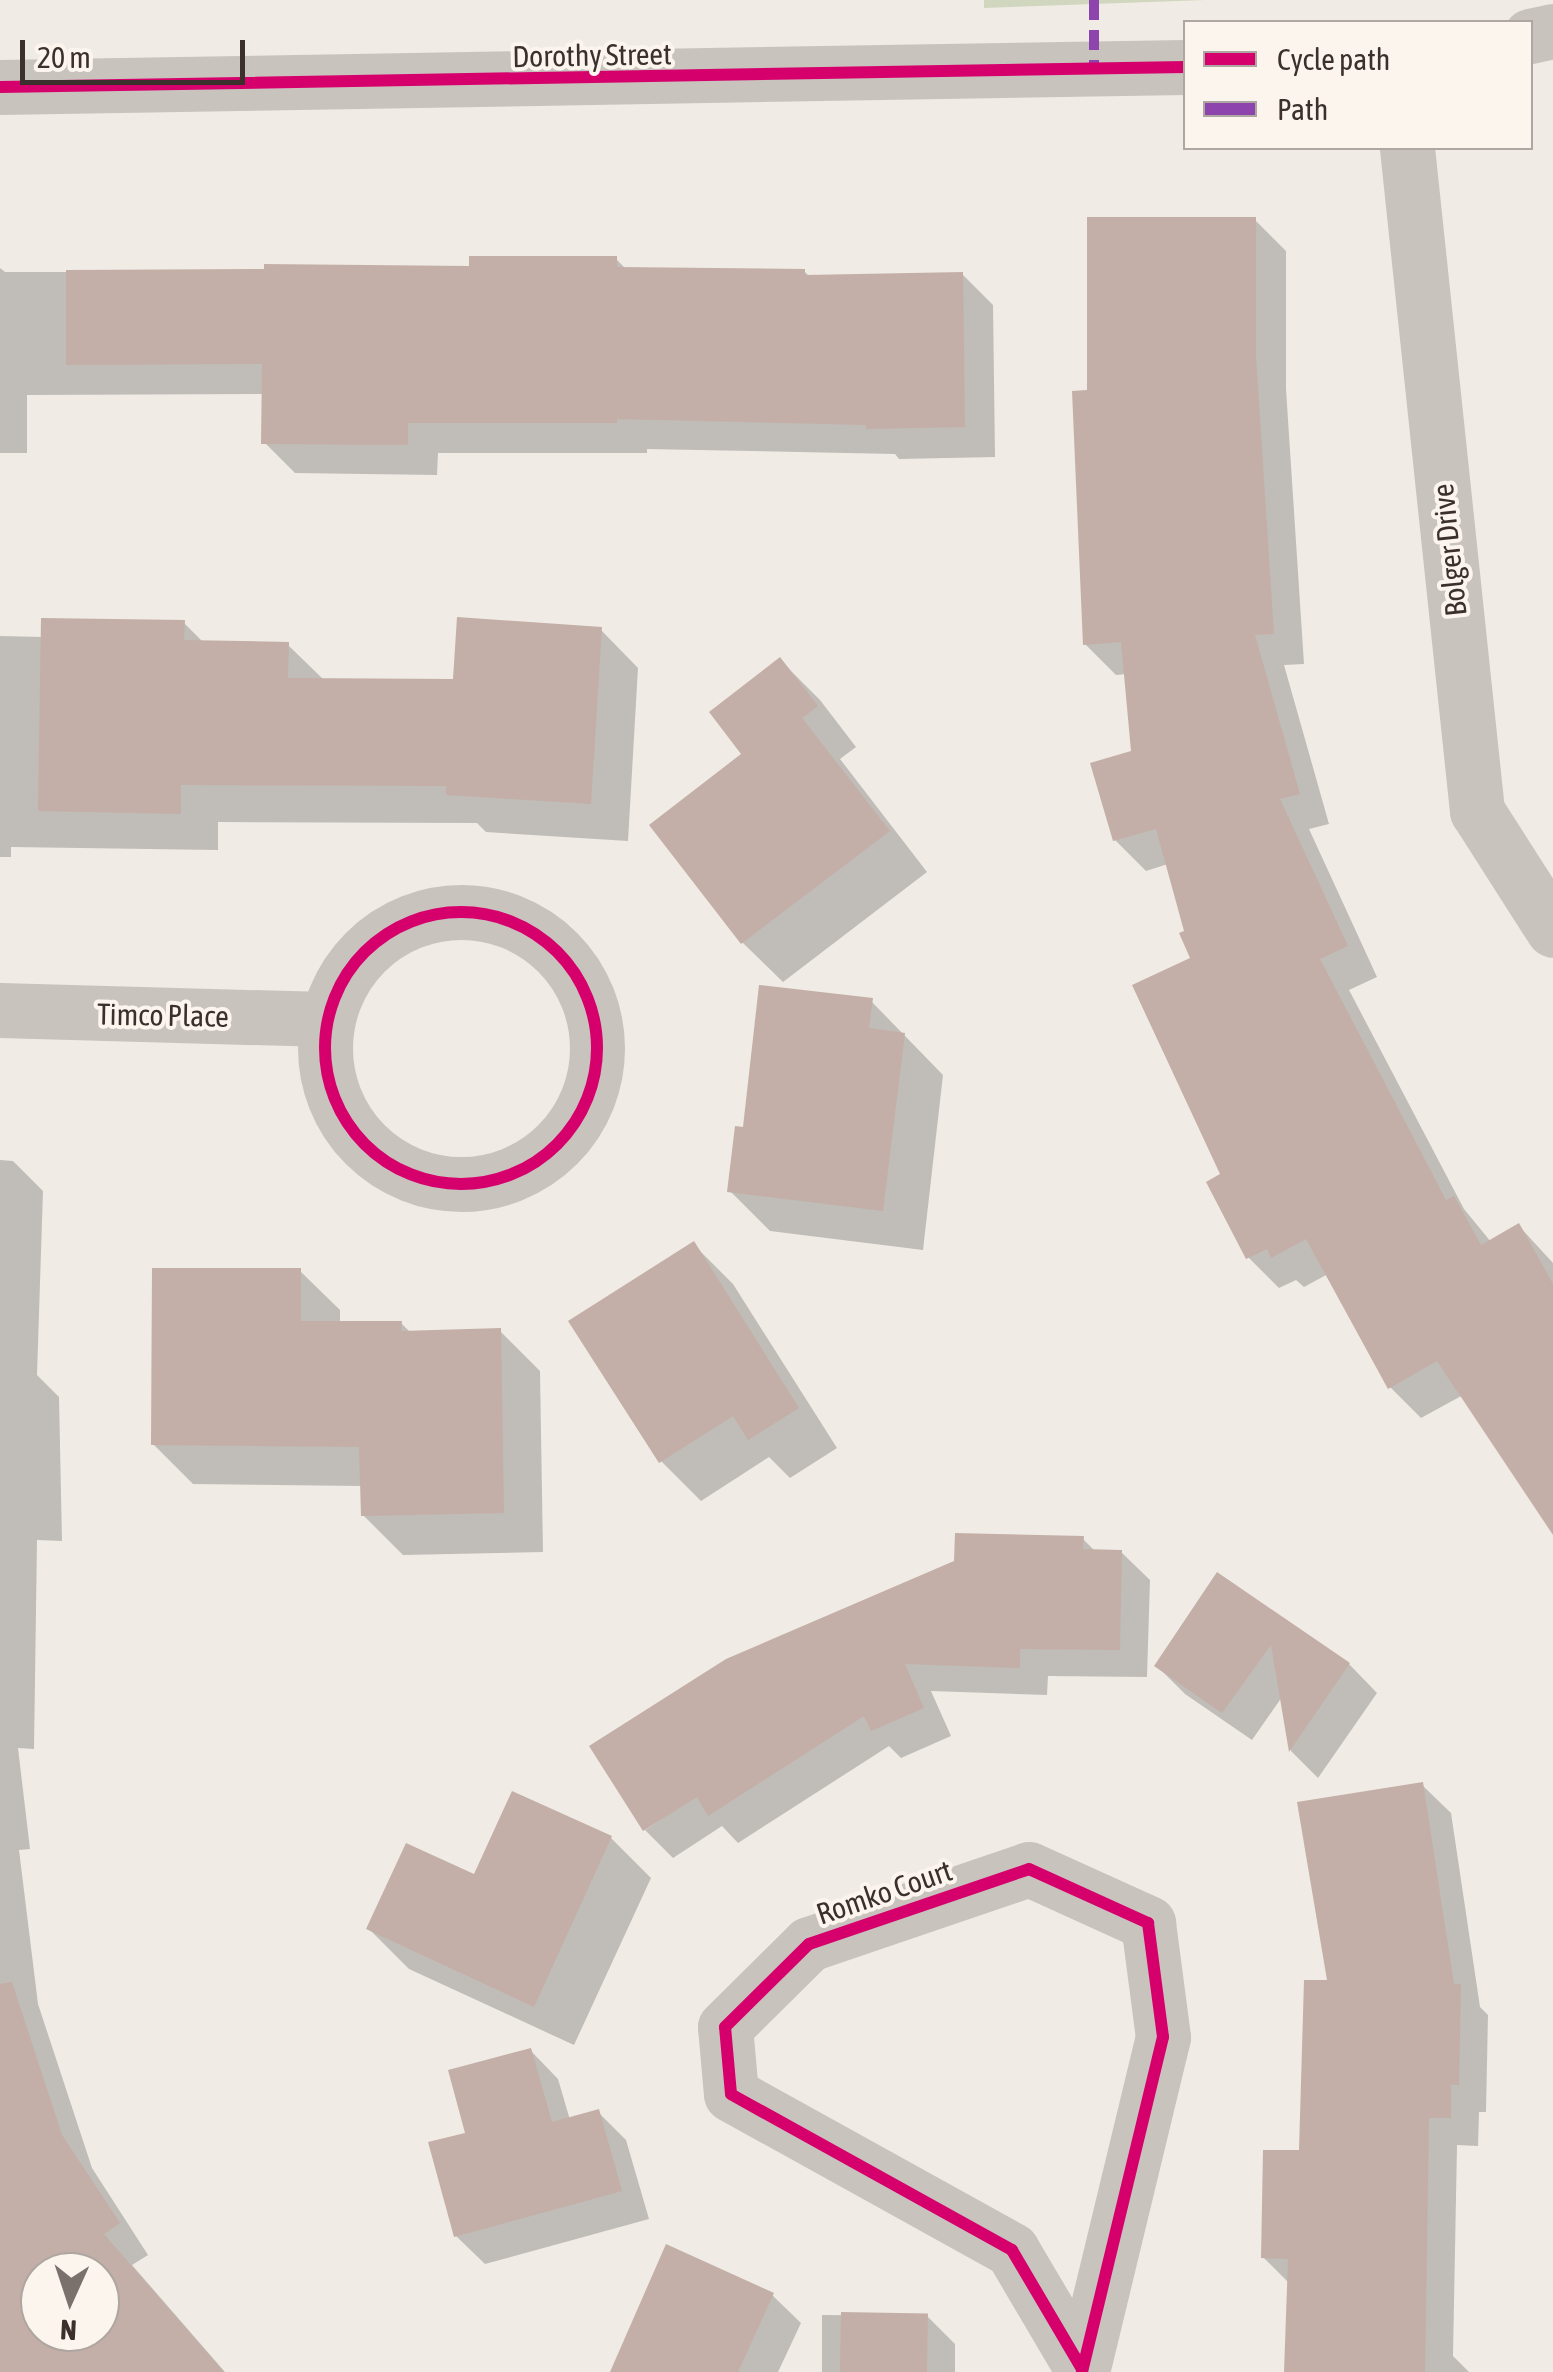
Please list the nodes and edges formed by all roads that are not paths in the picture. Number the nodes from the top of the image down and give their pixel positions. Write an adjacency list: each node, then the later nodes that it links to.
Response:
1 (1183, 67): 2 (street, Dorothy Street)
2 (0, 87)
3 (1406, 150): 4 (street, Bolger Drive)
4 (1553, 930)
5 (0, 1010): 6 (street, Timco Place)
6 (326, 1018): 6 (street)
7 (1082, 2370): 7 (street, Romko Court)

